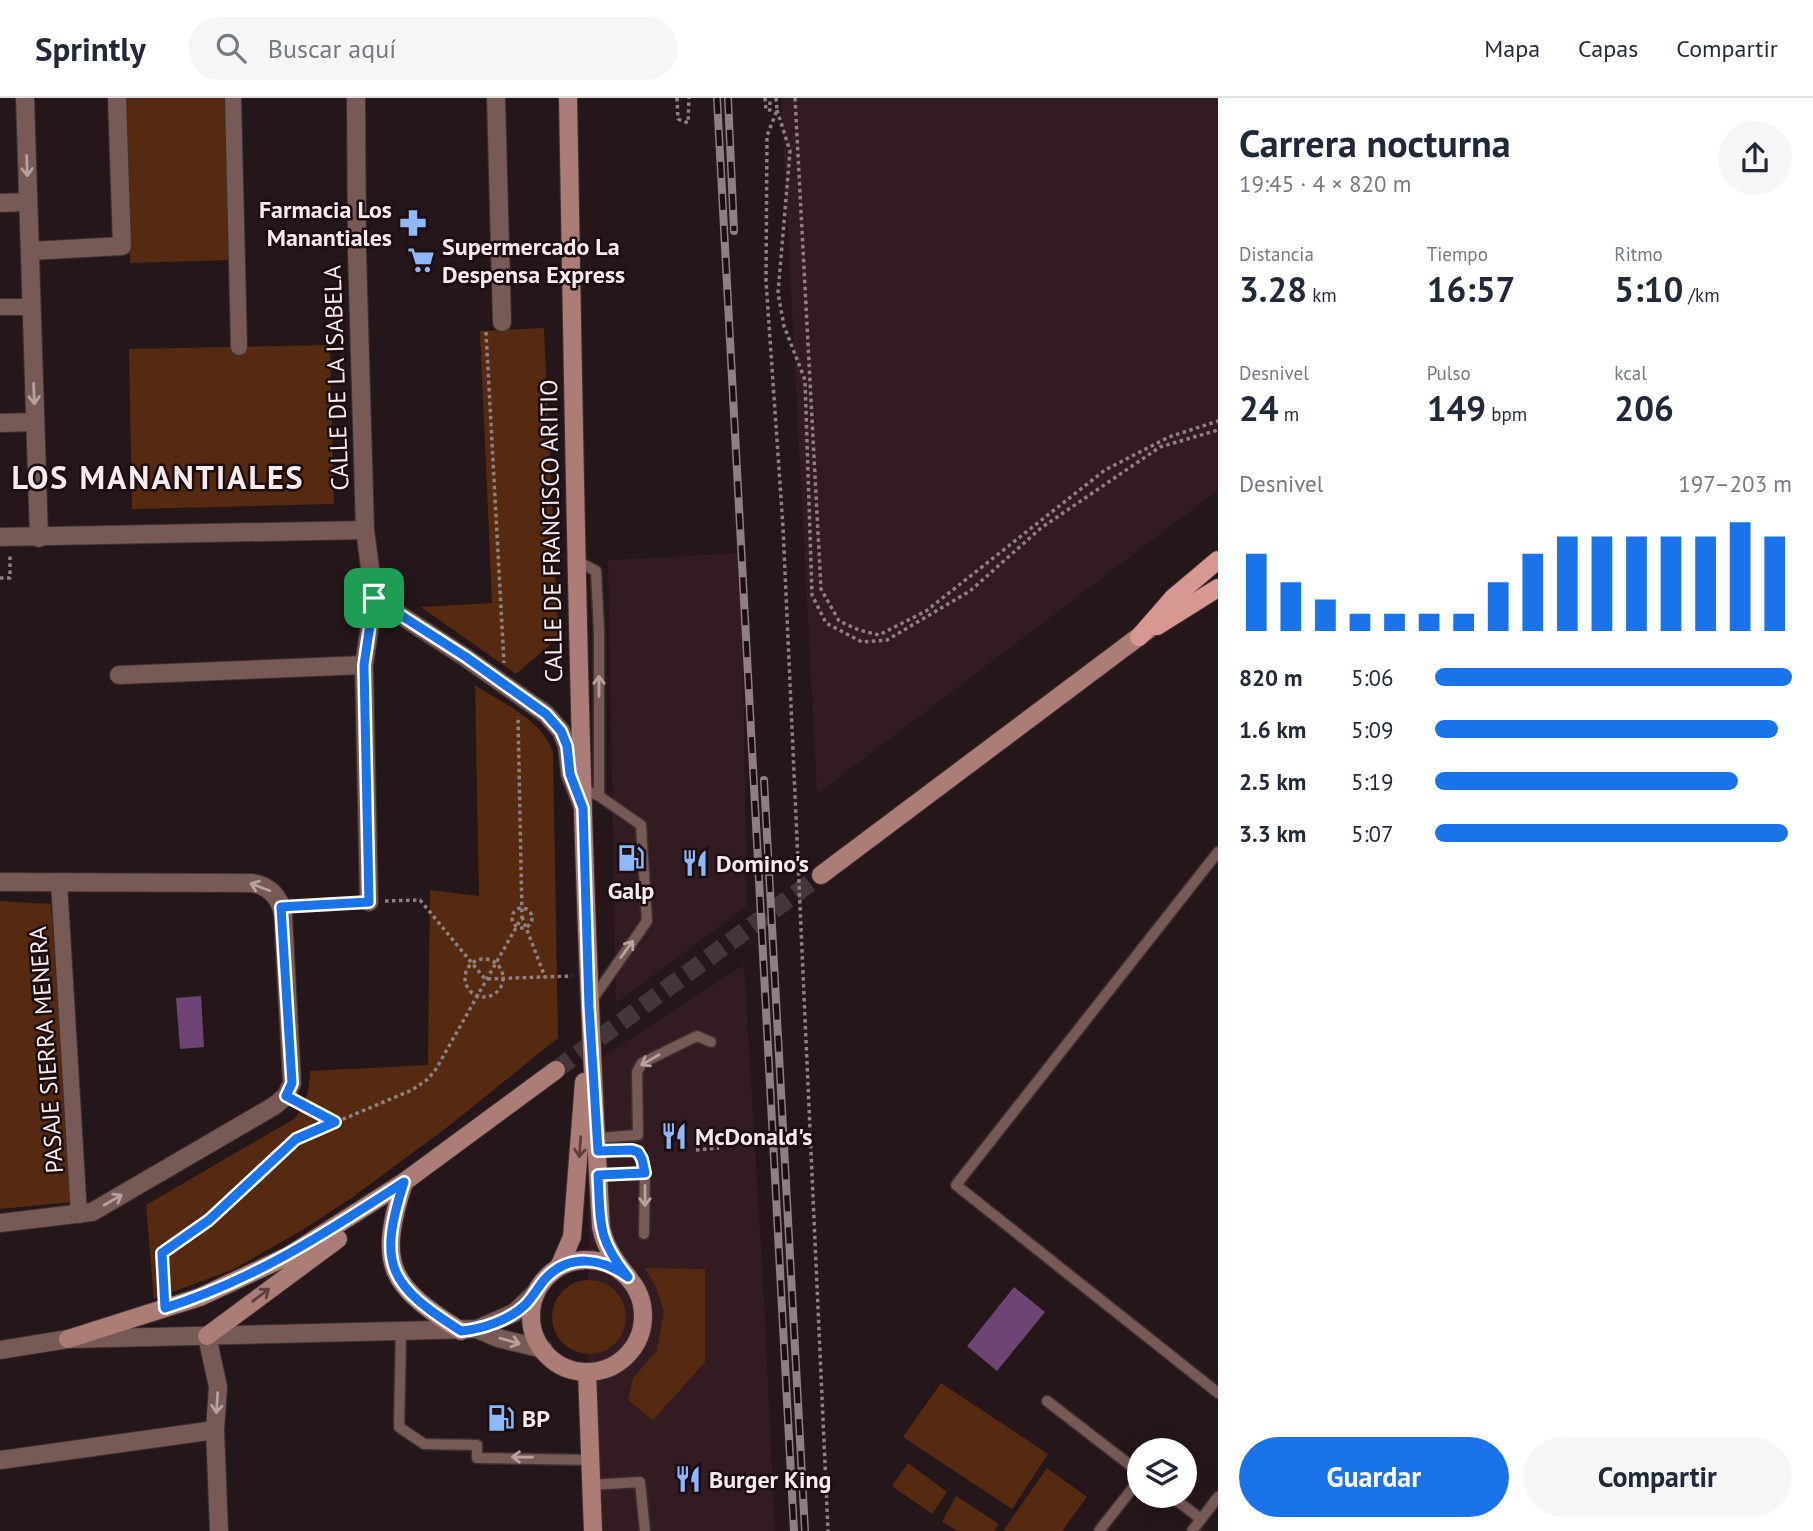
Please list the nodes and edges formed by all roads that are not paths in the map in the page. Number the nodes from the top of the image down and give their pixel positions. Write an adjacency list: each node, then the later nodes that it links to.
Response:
1 (25, 98): 7 (street, one-way to 7)
2 (117, 98): 9 (street)
3 (233, 98): 13 (street)
4 (356, 98): 16 (street, CALLE DE LA ISABELA)
5 (496, 98): 12 (street)
6 (568, 98): 20 (main road, CALLE DE FRANCISCO ARITIO)
7 (29, 202): 8 (street); 9 (street)
8 (0, 203)
9 (30, 251): 11 (street)
10 (0, 307): 11 (street)
11 (32, 307): 14 (street, one-way to 14)
12 (502, 323)
13 (239, 347)
14 (35, 422): 15 (street); 18 (street)
15 (0, 423)
16 (365, 530): 18 (street); 23 (street, CALLE DE LA ISABELA)
17 (5, 537): 18 (street)
18 (39, 538)
19 (1218, 560): 24 (main road)
20 (577, 561): 27 (lane, one-way to 20); 28 (main road, CALLE DE FRANCISCO ARITIO)
21 (1218, 579): 24 (main road)
22 (1218, 588): 24 (main road)
23 (374, 598): 25 (street, CALLE DE LA ISABELA); 30 (street)
24 (1139, 637): 32 (main road)
25 (364, 665): 26 (street); 35 (street, CALLE DE LA ISABELA)
26 (119, 675)
27 (599, 754): 28 (lane); 29 (lane)
28 (582, 763): 29 (main road, CALLE DE FRANCISCO ARITIO)
29 (591, 792): 30 (main road, CALLE DE FRANCISCO ARITIO); 36 (lane, one-way to 29)
30 (583, 808): 36 (main road, CALLE DE FRANCISCO ARITIO)
31 (1218, 852): 54 (lane)
32 (821, 875)
33 (0, 882): 34 (street)
34 (59, 882): 41 (street, PASAJE SIERRA MENERA); 41 (street, one-way to 34)
35 (369, 902)
36 (589, 1006): 39 (main road, CALLE DE FRANCISCO ARITIO); 44 (main road, CALLE DE FRANCISCO ARITIO, one-way to 44)
37 (711, 1042): 39 (lane, one-way to 39)
38 (556, 1070): 40 (main road)
39 (597, 1145): 43 (lane, one-way to 43); 45 (main road, CALLE DE FRANCISCO ARITIO)
40 (404, 1182): 47 (main road); 49 (main road, one-way to 40); 50 (main road)
41 (79, 1215): 42 (street)
42 (0, 1223)
43 (644, 1234)
44 (559, 1267): 45 (main road); 46 (main road)
45 (628, 1277): 53 (main road)
46 (535, 1293): 47 (street); 51 (main road)
47 (469, 1330): 48 (street); 51 (street, one-way to 51)
48 (401, 1332): 49 (street); 57 (lane, one-way to 48)
49 (206, 1336): 50 (street); 56 (street, one-way to 56)
50 (68, 1339): 52 (street)
51 (543, 1349): 53 (main road)
52 (0, 1350)
53 (587, 1372): 57 (main road)
54 (1218, 1393)
55 (1047, 1401): 59 (lane)
56 (215, 1430): 58 (street); 65 (street)
57 (590, 1460): 60 (main road)
58 (0, 1461)
59 (1127, 1463)
60 (592, 1485): 66 (main road); 67 (lane)
61 (1127, 1495): 68 (lane)
62 (1218, 1497): 64 (lane)
63 (1187, 1508): 64 (lane)
64 (1201, 1519): 69 (lane)
65 (219, 1531)
66 (593, 1531)
67 (645, 1531)
68 (1099, 1531)
69 (1192, 1531)

